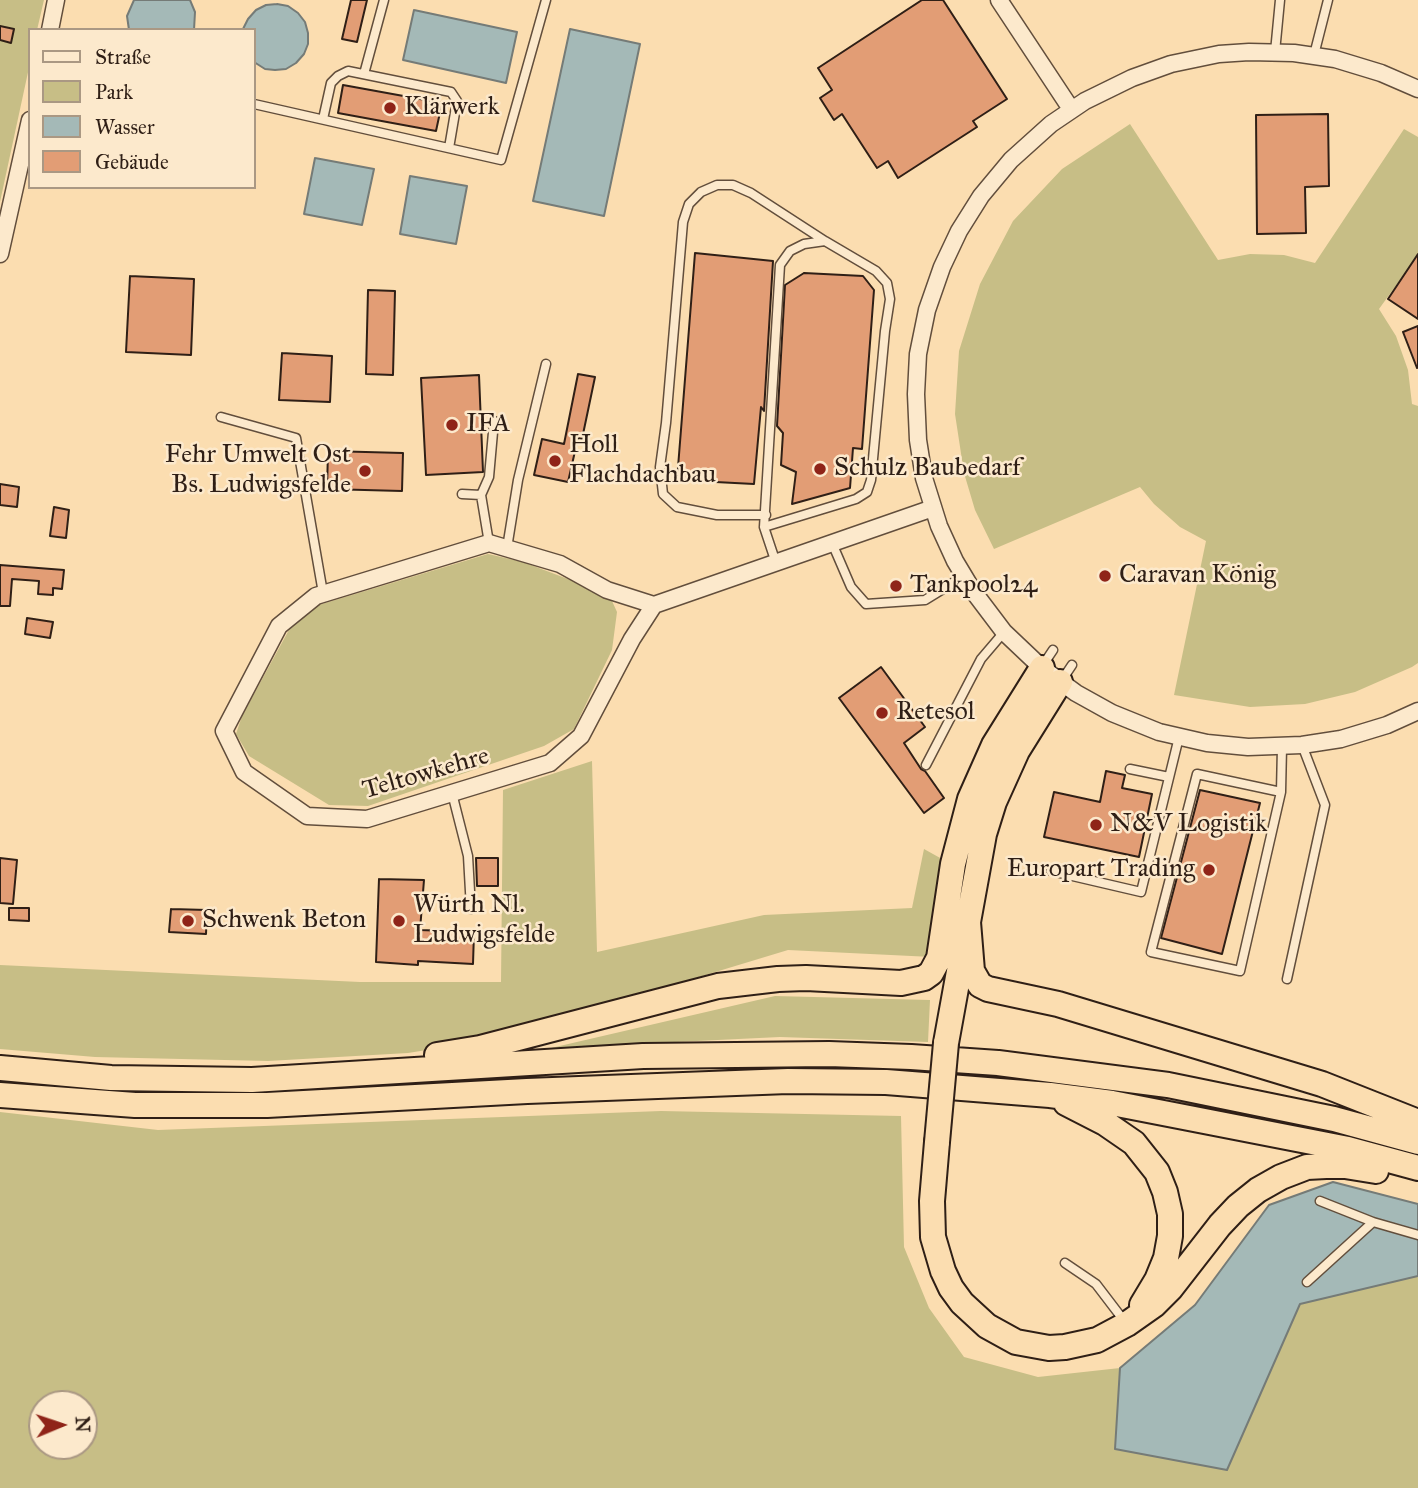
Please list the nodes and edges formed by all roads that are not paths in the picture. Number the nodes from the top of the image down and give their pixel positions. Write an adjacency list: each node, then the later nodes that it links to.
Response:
1 (57, 0): 7 (street)
2 (384, 0): 10 (lane)
3 (547, 0): 16 (lane)
4 (999, 0): 13 (street)
5 (1280, 0): 8 (lane)
6 (1328, 0): 9 (lane)
7 (50, 28)
8 (1275, 52): 9 (street); 13 (street)
9 (1314, 55): 11 (street)
10 (364, 74): 14 (lane); 16 (lane)
11 (1418, 89)
12 (256, 104): 14 (lane)
13 (1071, 109): 24 (street)
14 (323, 119): 16 (lane)
15 (28, 129): 18 (street)
16 (449, 148)
17 (825, 241): 25 (lane); 25 (lane); 26 (lane)
18 (0, 254)
19 (546, 364): 29 (lane)
20 (221, 417): 32 (lane)
21 (494, 421): 23 (lane)
22 (463, 494): 23 (lane)
23 (481, 495): 27 (lane)
24 (933, 508): 28 (street); 31 (street)
25 (766, 515): 26 (lane)
26 (764, 527): 30 (lane)
27 (489, 543): 29 (street); 32 (street, Teltowkehre)
28 (832, 543): 30 (street); 31 (lane)
29 (507, 548): 33 (street)
30 (776, 563): 33 (street)
31 (964, 576): 34 (street)
32 (323, 593): 44 (street, Teltowkehre)
33 (654, 605): 44 (street, Teltowkehre)
34 (1004, 632): 35 (street); 40 (lane)
35 (1056, 666): 37 (street); 47 (highway)
36 (1418, 710): 38 (street)
37 (1179, 737): 39 (street); 42 (lane)
38 (1302, 746): 39 (street); 48 (lane)
39 (1282, 747): 43 (lane)
40 (926, 765)
41 (1130, 769): 42 (lane)
42 (1169, 777): 45 (lane)
43 (1281, 792): 43 (lane)
44 (452, 793): 46 (lane)
45 (1051, 871)
46 (471, 909)
47 (957, 921): 50 (highway); 53 (highway); 62 (highway, bridge)
48 (1287, 979)
49 (0, 1069): 50 (highway)
50 (252, 1080): 54 (highway)
51 (0, 1095): 52 (highway)
52 (1050, 1095): 55 (highway); 62 (highway)
53 (1418, 1122)
54 (1418, 1142)
55 (1418, 1168)
56 (1418, 1180): 62 (highway)
57 (1320, 1201): 58 (lane)
58 (1373, 1222): 59 (lane); 61 (lane)
59 (1418, 1235)
60 (1065, 1264): 62 (lane)
61 (1307, 1282)
62 (1127, 1324)

